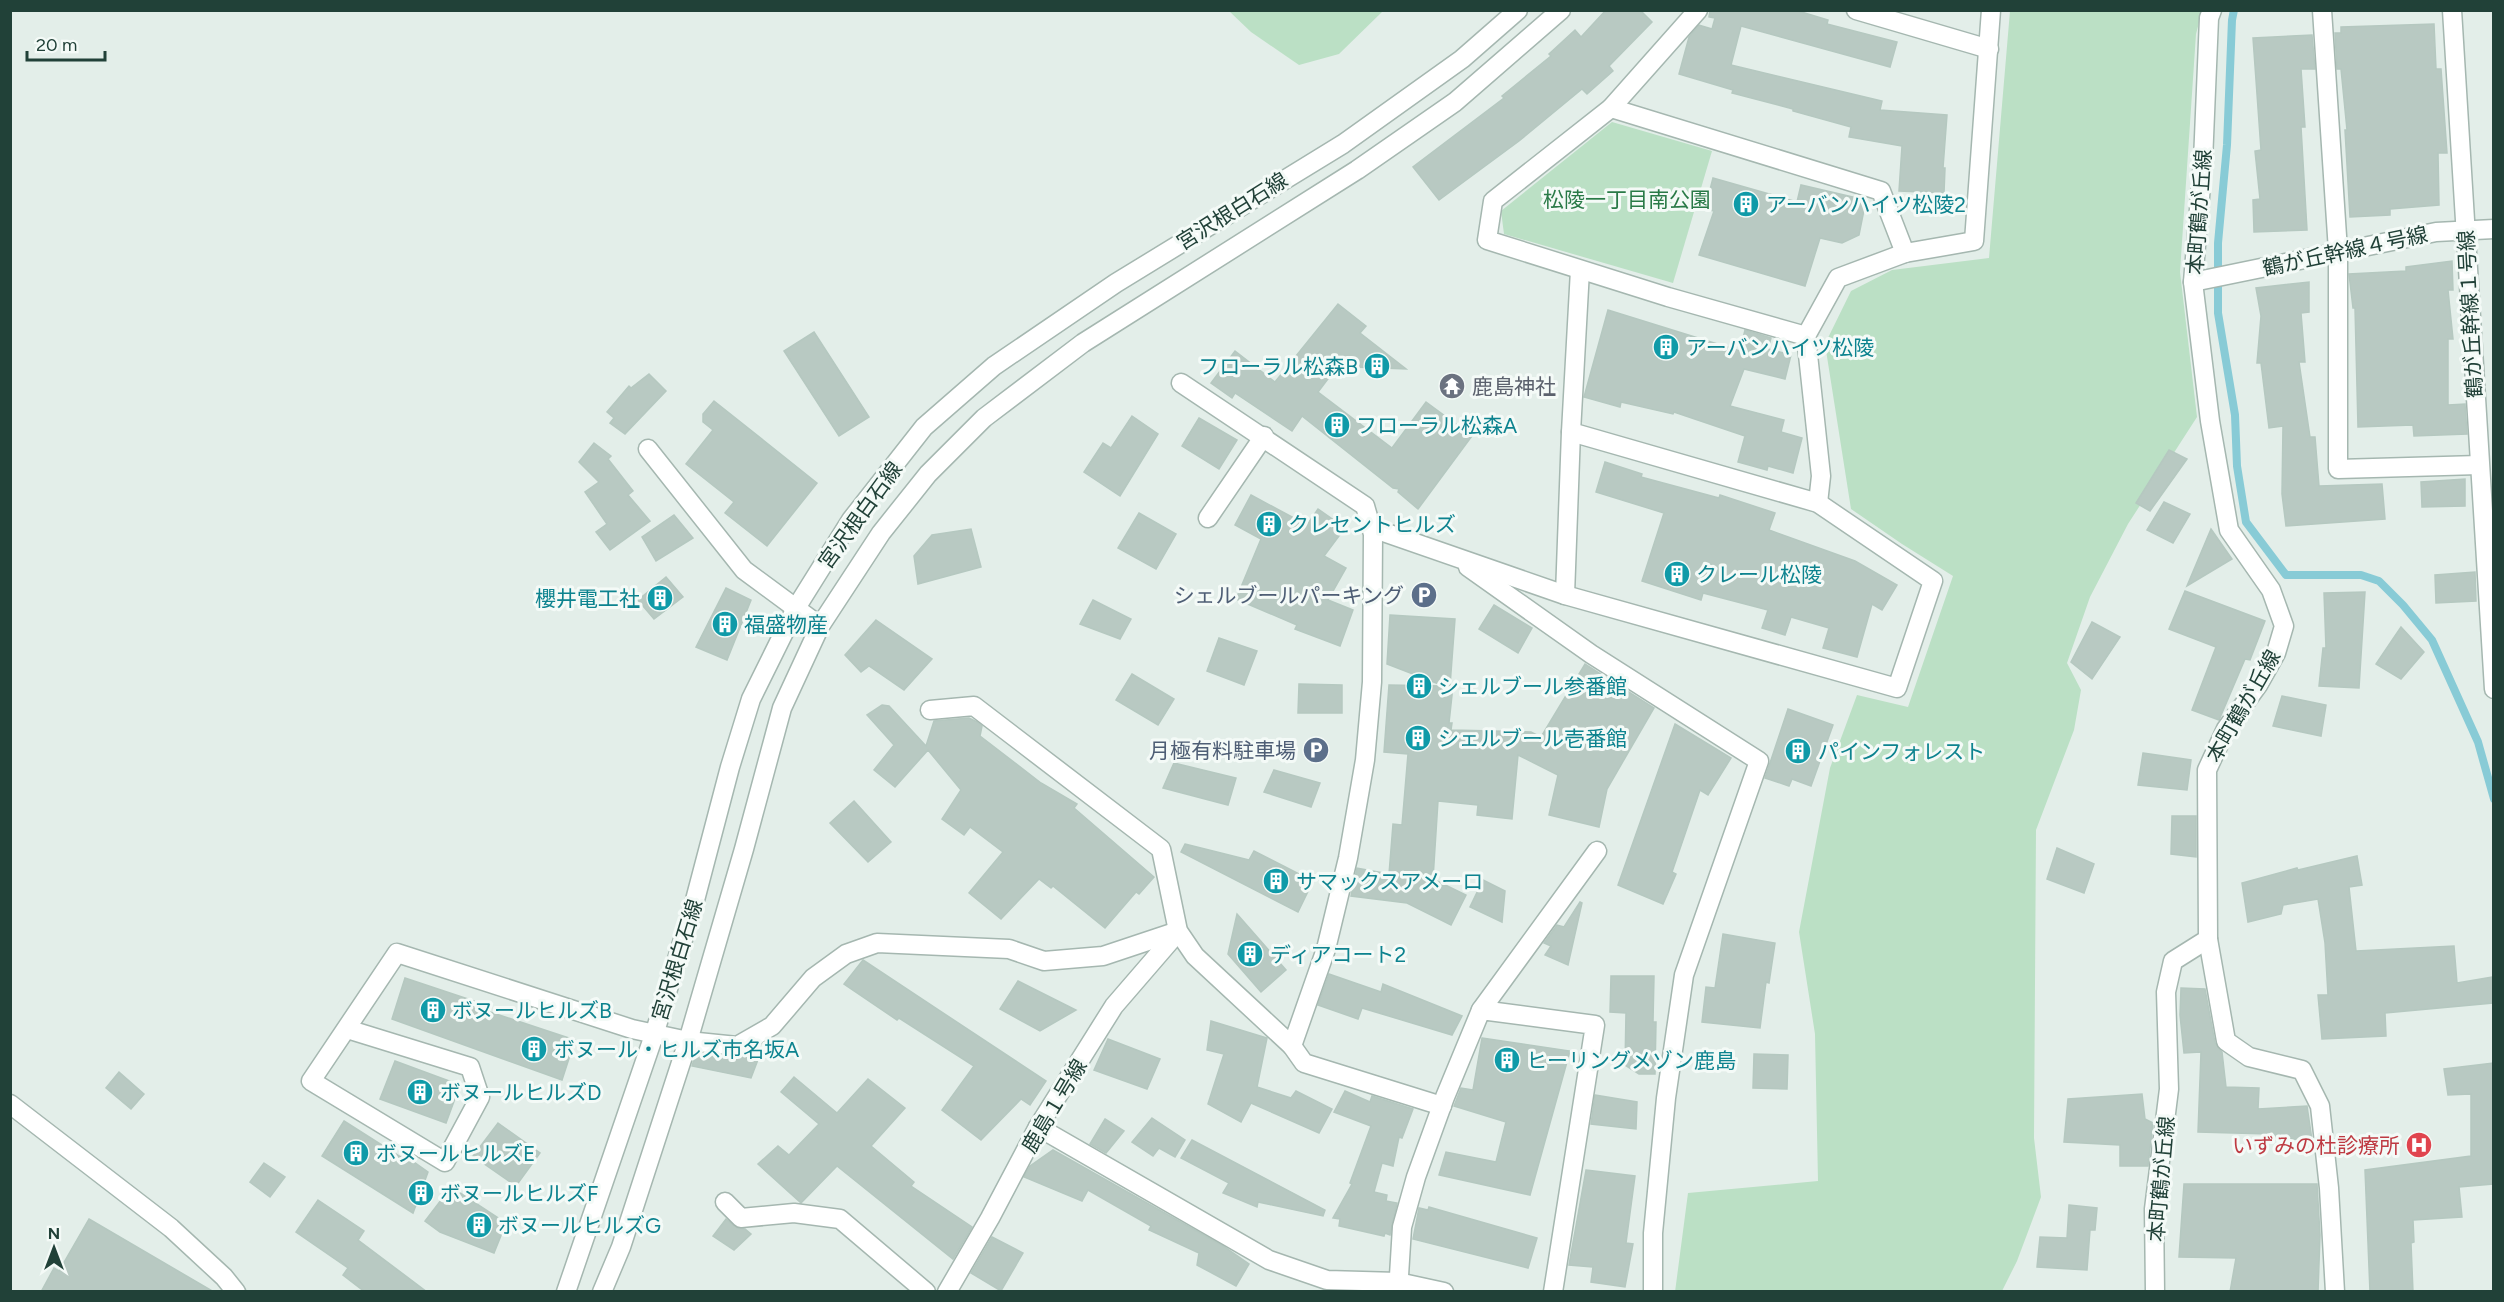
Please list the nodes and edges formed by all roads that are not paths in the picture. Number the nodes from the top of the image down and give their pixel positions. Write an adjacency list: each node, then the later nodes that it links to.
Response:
1 (1518, 10): 28 (street, 宮沢根白石線)
2 (1561, 10): 29 (street)
3 (1698, 10): 10 (street)
4 (1856, 10): 9 (street)
5 (1991, 10): 9 (street)
6 (2212, 10): 16 (street, 本町鶴が丘線)
7 (2322, 10): 13 (street)
8 (2452, 10): 12 (street, 鶴が丘幹線１号線)
9 (1989, 50): 14 (street)
10 (1611, 108): 14 (street); 15 (street)
11 (2493, 229): 12 (street, 鶴が丘幹線４号線)
12 (2465, 230): 13 (street, 鶴が丘幹線４号線); 22 (street, 鶴が丘幹線１号線)
13 (2338, 251): 16 (street, 鶴が丘幹線４号線); 22 (street)
14 (1905, 253): 17 (street)
15 (1580, 270): 17 (street); 19 (street)
16 (2200, 281): 34 (street, 本町鶴が丘線)
17 (1806, 336): 23 (street)
18 (1181, 382): 20 (street)
19 (1571, 432): 23 (street); 27 (street)
20 (1264, 436): 24 (street); 25 (street)
21 (648, 448): 28 (street)
22 (2479, 465): 30 (street, 鶴が丘幹線１号線)
23 (1818, 503): 27 (street)
24 (1208, 518)
25 (1371, 528): 26 (street); 39 (street)
26 (1450, 555): 27 (street); 52 (street)
27 (1565, 595)
28 (796, 608): 29 (street); 37 (street, 宮沢根白石線)
29 (820, 626): 38 (street)
30 (2493, 689)
31 (930, 710): 33 (street)
32 (1597, 851): 35 (street)
33 (1178, 931): 38 (street); 39 (street); 42 (street, 鹿島１号線)
34 (2208, 939): 53 (street, 本町鶴が丘線); 54 (street)
35 (1481, 1010): 41 (street); 51 (street)
36 (347, 1029): 36 (street); 37 (street)
37 (654, 1035): 38 (street); 46 (street, 宮沢根白石線)
38 (688, 1041): 47 (street)
39 (1292, 1046): 41 (street)
40 (10, 1104): 45 (street)
41 (1442, 1106): 44 (street)
42 (1038, 1127): 44 (street); 49 (street, 鹿島１号線)
43 (725, 1202): 48 (street)
44 (1398, 1287): 50 (street)
45 (236, 1292)
46 (566, 1292)
47 (602, 1292)
48 (926, 1292)
49 (947, 1292)
50 (1444, 1292)
51 (1553, 1292)
52 (1653, 1292)
53 (2155, 1292)
54 (2335, 1292)

